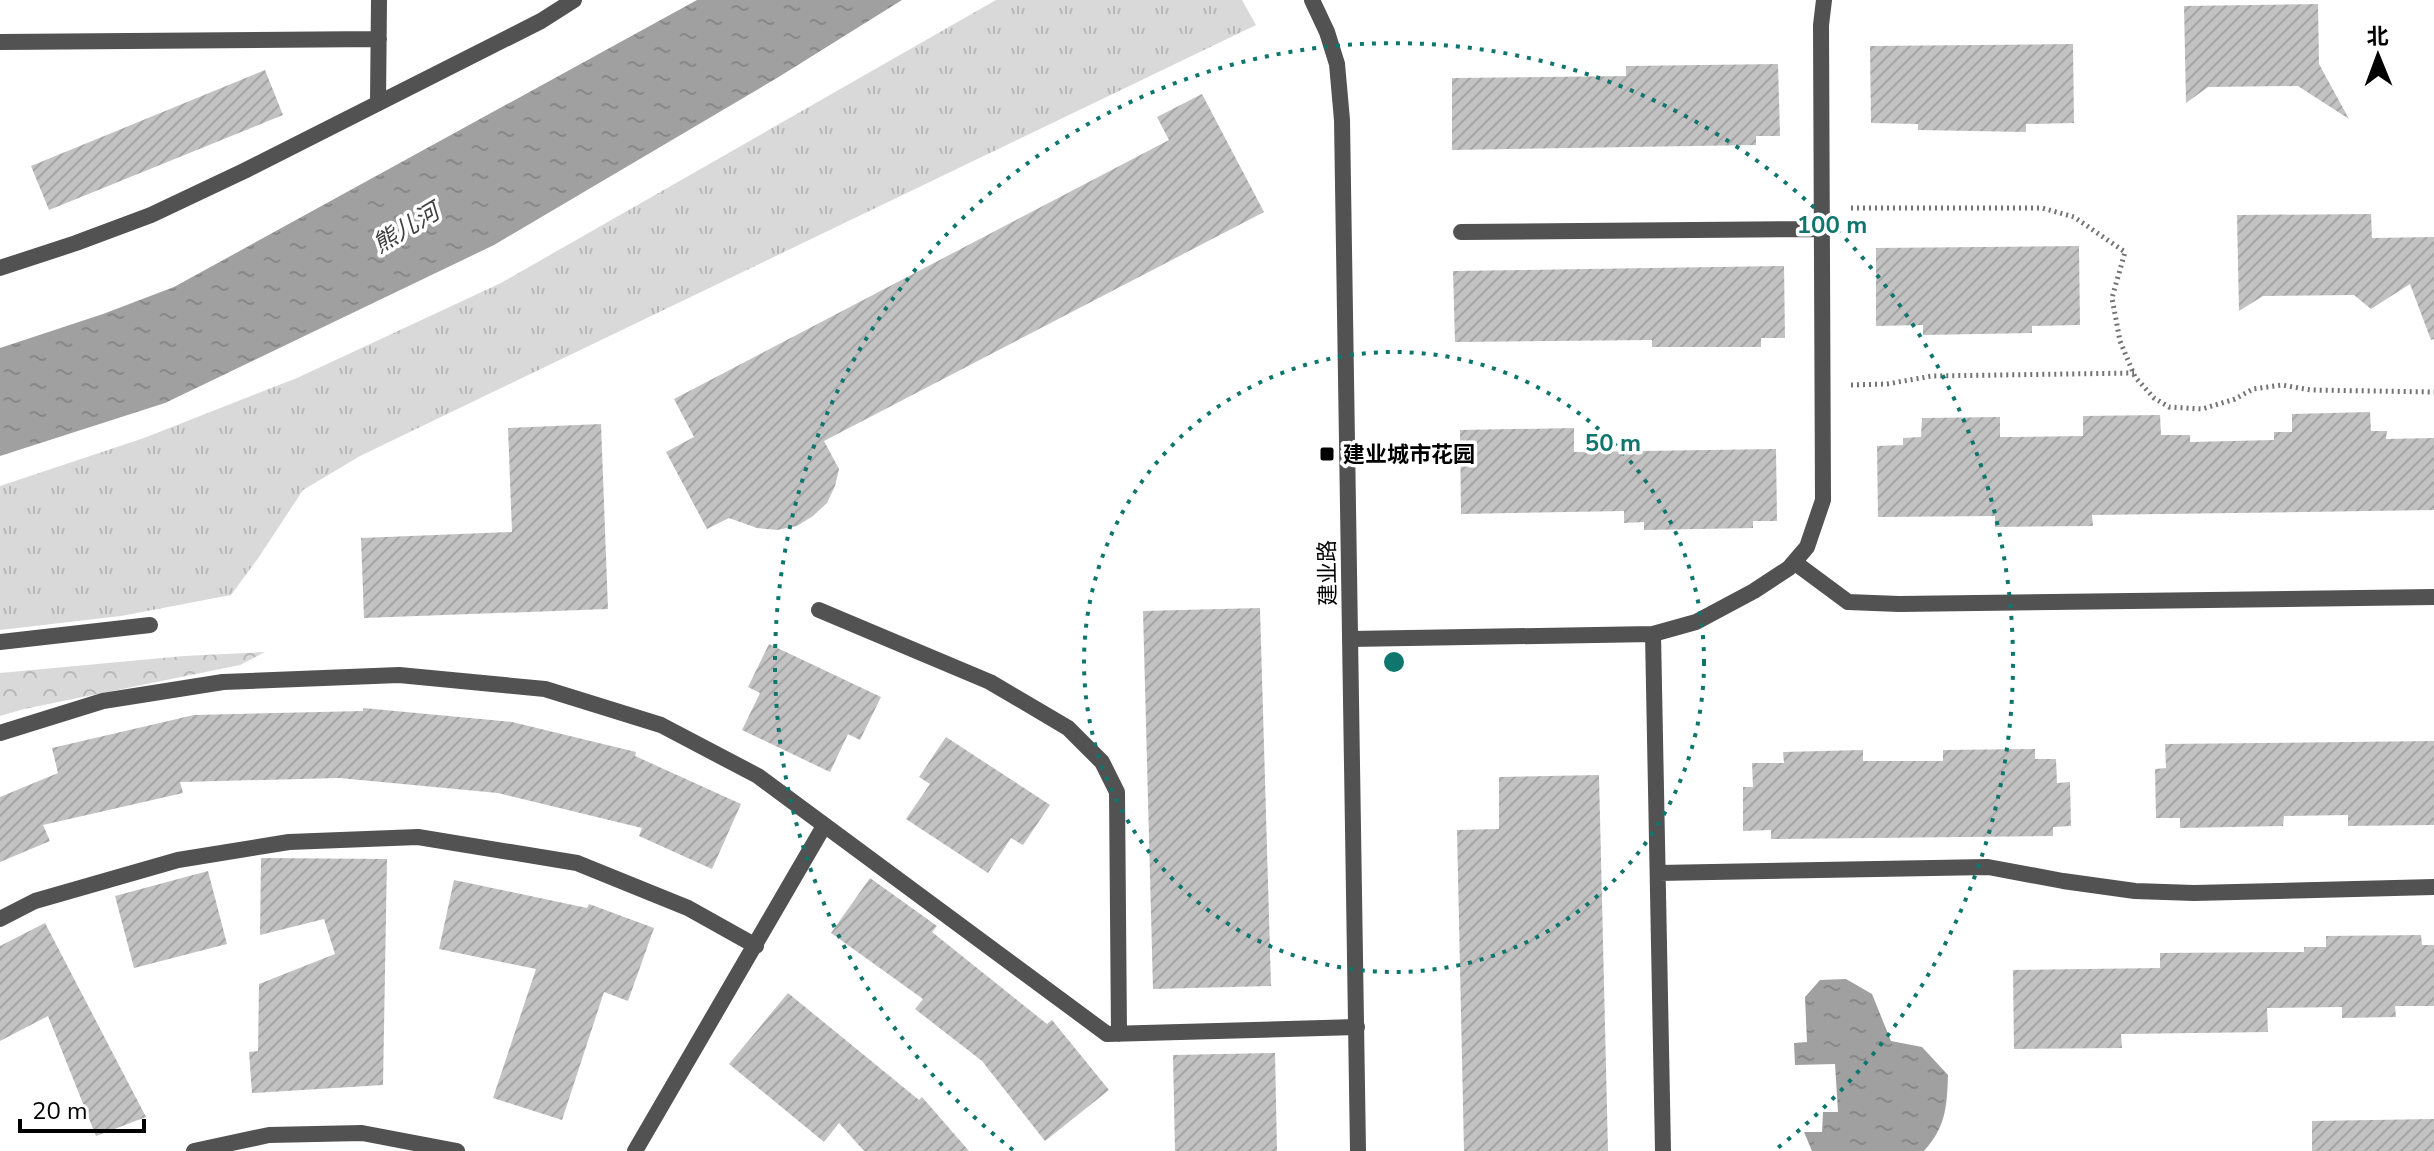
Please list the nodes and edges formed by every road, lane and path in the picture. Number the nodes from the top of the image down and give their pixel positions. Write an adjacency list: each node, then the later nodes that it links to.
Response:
1 (379, 0): 5 (street)
2 (574, 0): 7 (street)
3 (1312, 0): 20 (street, 建业路)
4 (1824, 0): 8 (street)
5 (379, 39): 6 (street); 7 (street)
6 (0, 42)
7 (378, 103): 11 (street)
8 (1822, 208): 9 (street); 12 (path)
9 (1822, 229): 10 (street); 13 (street)
10 (1461, 232)
11 (0, 268)
12 (2134, 373): 13 (path); 14 (path)
13 (1822, 385): 15 (street)
14 (2434, 392)
15 (1794, 562): 16 (street); 19 (street)
16 (2434, 597)
17 (819, 610): 29 (street)
18 (150, 625): 21 (street)
19 (1653, 634): 20 (street); 24 (street)
20 (1350, 639): 28 (street, 建业路)
21 (0, 642)
22 (0, 733): 23 (street)
23 (824, 826): 27 (street); 29 (street)
24 (1658, 873): 25 (street); 34 (street)
25 (2434, 887)
26 (0, 919): 27 (street)
27 (756, 946): 32 (street)
28 (1357, 1027): 29 (street); 33 (street, 建业路)
29 (1119, 1034)
30 (194, 1151): 31 (street)
31 (457, 1151)
32 (635, 1151)
33 (1358, 1151)
34 (1663, 1151)

